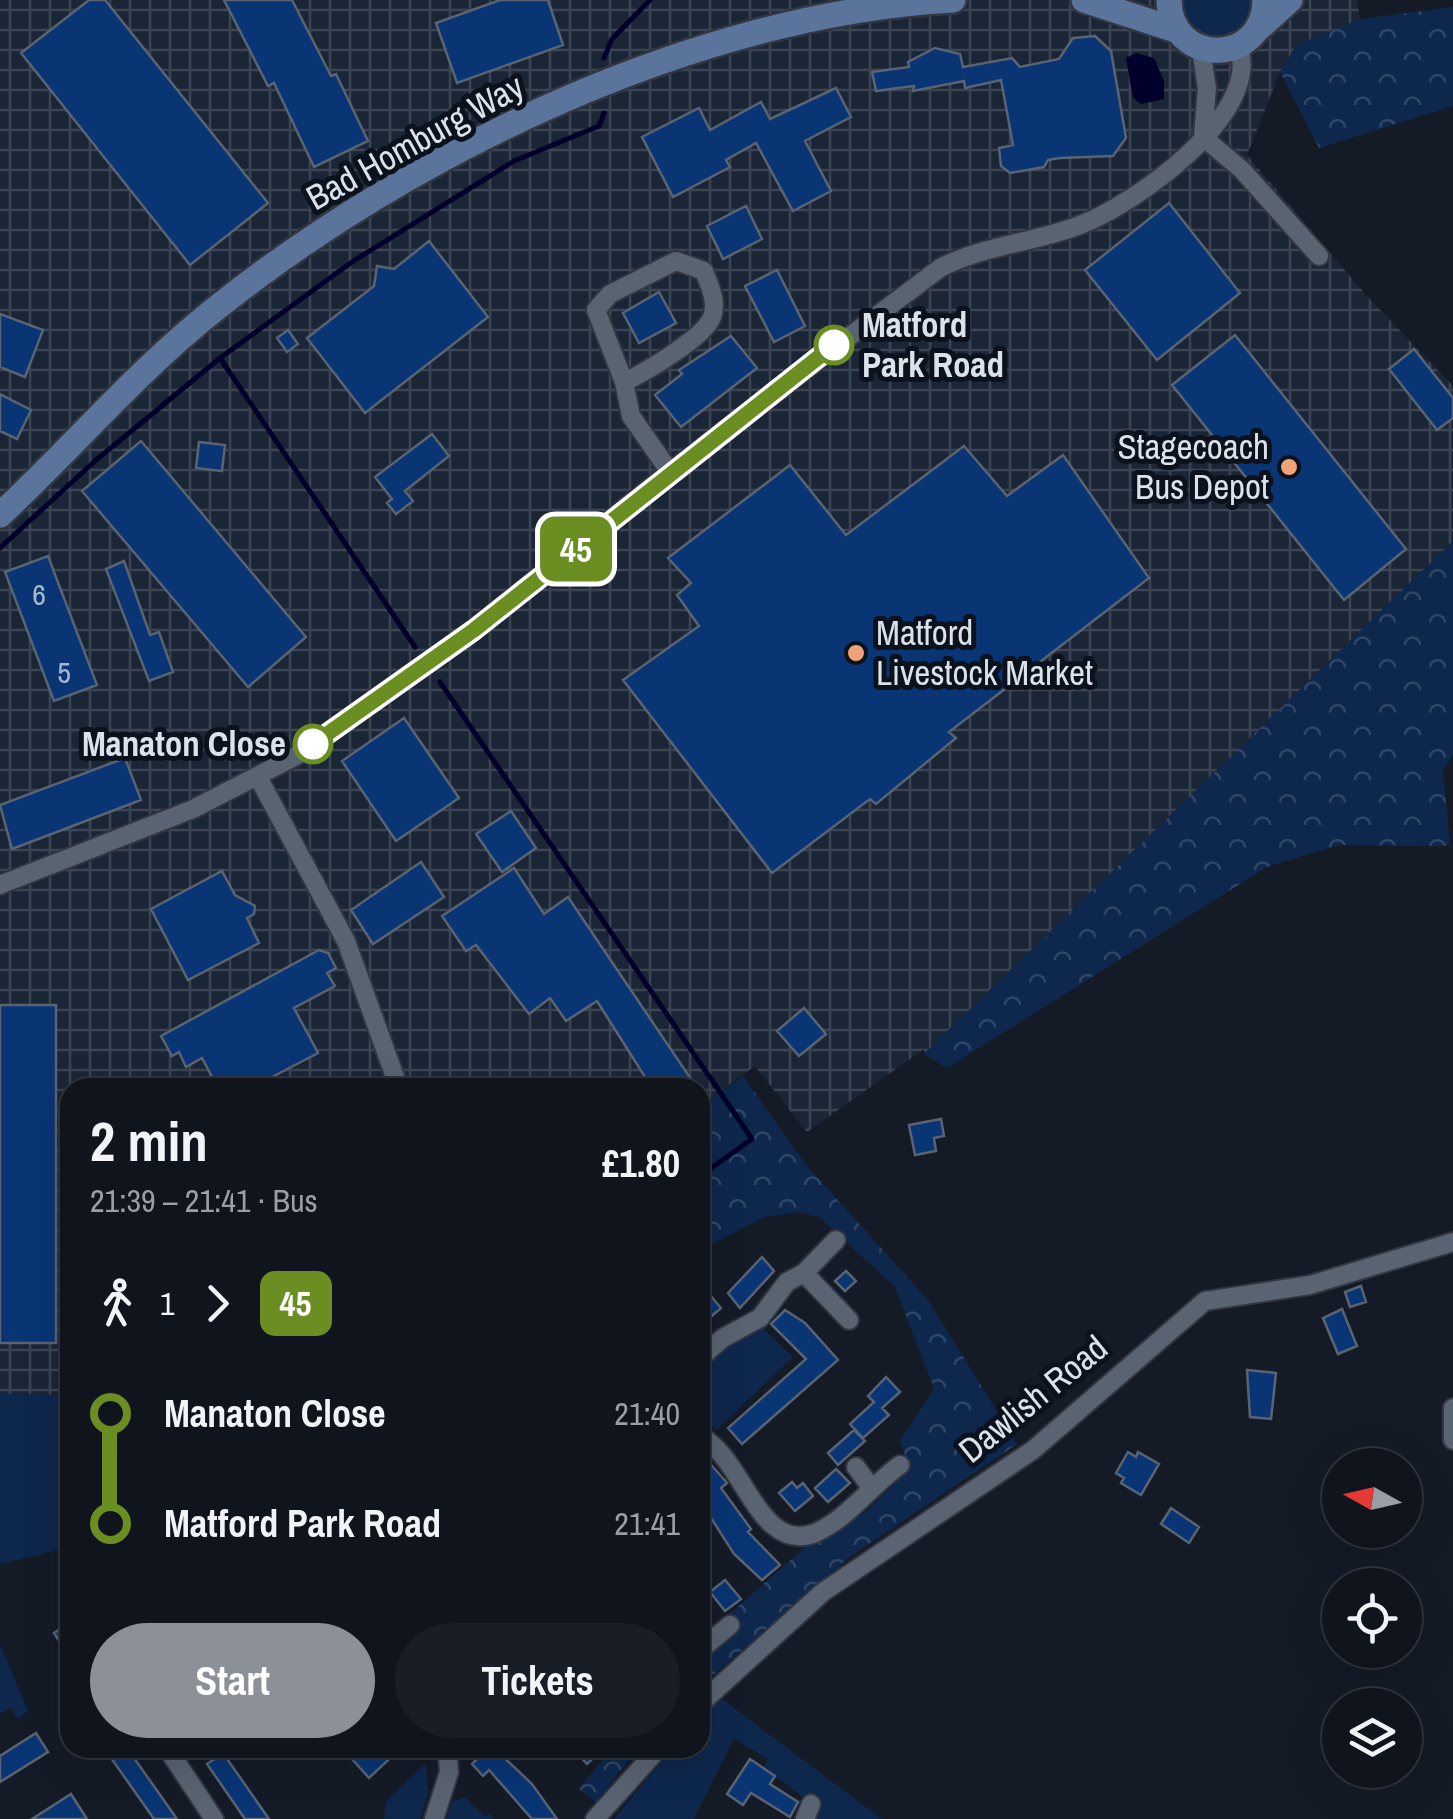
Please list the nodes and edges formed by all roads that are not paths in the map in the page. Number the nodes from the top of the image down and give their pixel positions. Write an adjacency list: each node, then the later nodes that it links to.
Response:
1 (953, 0): 14 (main road, Bad Homburg Way)
2 (1084, 0): 7 (main road)
3 (1169, 0): 7 (main road)
4 (1265, 0): 6 (main road)
5 (1290, 0): 6 (main road)
6 (1259, 28): 8 (main road)
7 (1176, 30): 9 (main road)
8 (1239, 48): 9 (main road); 10 (street)
9 (1201, 50): 10 (street)
10 (1203, 137): 11 (street); 13 (street)
11 (1319, 256)
12 (624, 382): 12 (street); 13 (street)
13 (670, 472): 15 (street)
14 (0, 515)
15 (258, 778): 16 (street); 17 (street)
16 (0, 885)
17 (396, 1078)
18 (836, 1240): 20 (street)
19 (1453, 1242): 31 (street, Dawlish Road)
20 (804, 1273): 21 (street); 22 (street)
21 (850, 1320)
22 (710, 1349)
23 (1453, 1408): 24 (street)
24 (1453, 1440)
25 (710, 1443): 28 (street)
26 (900, 1465): 28 (street)
27 (856, 1467): 28 (street)
28 (870, 1486)
29 (730, 1626): 30 (street)
30 (710, 1642)
31 (710, 1695)
32 (174, 1758): 35 (street)
33 (447, 1758): 36 (street)
34 (650, 1758): 37 (street)
35 (214, 1819)
36 (434, 1819)
37 (595, 1819)

